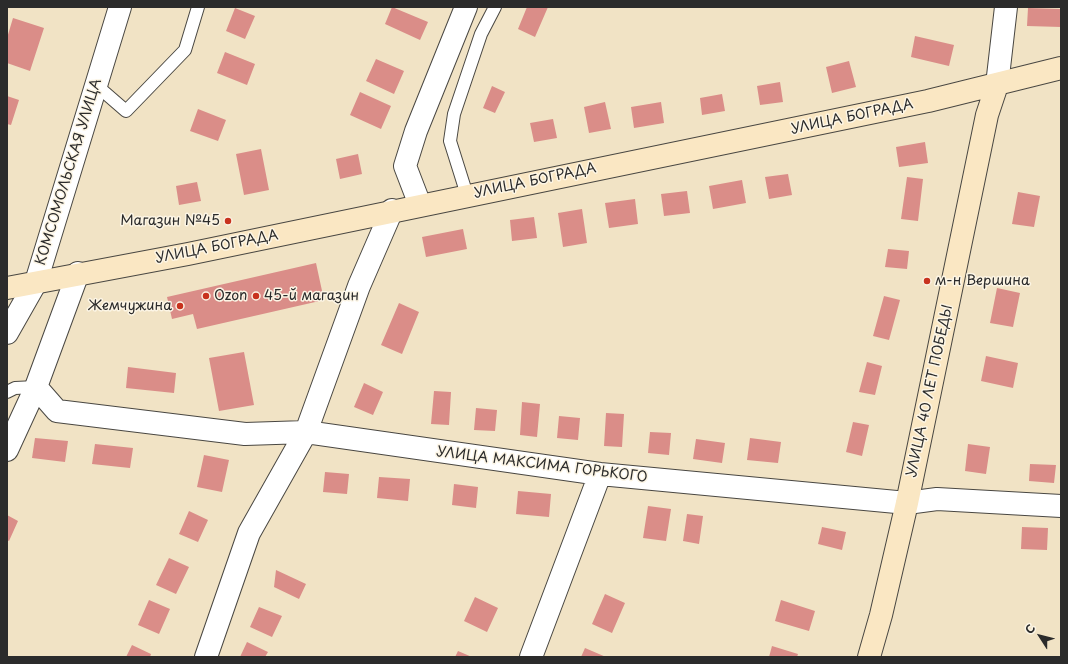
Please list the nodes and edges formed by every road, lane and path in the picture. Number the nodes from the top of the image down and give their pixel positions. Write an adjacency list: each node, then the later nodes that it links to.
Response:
1 (120, 7): 7 (street, КОМСОМОЛЬСКАЯ УЛИЦА)
2 (198, 7): 7 (lane)
3 (466, 7): 10 (street)
4 (495, 7): 9 (lane)
5 (1006, 7): 8 (street, УЛИЦА 40 ЛЕТ ПОБЕДЫ)
6 (1061, 68): 8 (main road, УЛИЦА БОГРАДА)
7 (96, 85): 13 (street, КОМСОМОЛЬСКАЯ УЛИЦА)
8 (997, 85): 9 (main road, УЛИЦА БОГРАДА); 21 (main road, УЛИЦА 40 ЛЕТ ПОБЕДЫ)
9 (467, 195): 10 (main road, УЛИЦА БОГРАДА)
10 (420, 205): 11 (main road, УЛИЦА БОГРАДА)
11 (392, 210): 12 (main road, УЛИЦА БОГРАДА); 18 (street)
12 (78, 273): 13 (main road, УЛИЦА БОГРАДА); 16 (street)
13 (36, 282): 14 (main road, УЛИЦА БОГРАДА); 15 (street, КОМСОМОЛЬСКАЯ УЛИЦА)
14 (7, 288)
15 (7, 333)
16 (36, 387): 17 (lane); 18 (street, УЛИЦА МАКСИМА ГОРЬКОГО); 19 (street)
17 (7, 392)
18 (306, 432): 20 (street, УЛИЦА МАКСИМА ГОРЬКОГО); 23 (street)
19 (7, 450)
20 (600, 474): 21 (street, УЛИЦА МАКСИМА ГОРЬКОГО); 24 (street)
21 (907, 503): 22 (street, УЛИЦА МАКСИМА ГОРЬКОГО); 25 (main road, УЛИЦА 40 ЛЕТ ПОБЕДЫ)
22 (1061, 506)
23 (206, 657)
24 (531, 657)
25 (869, 657)

